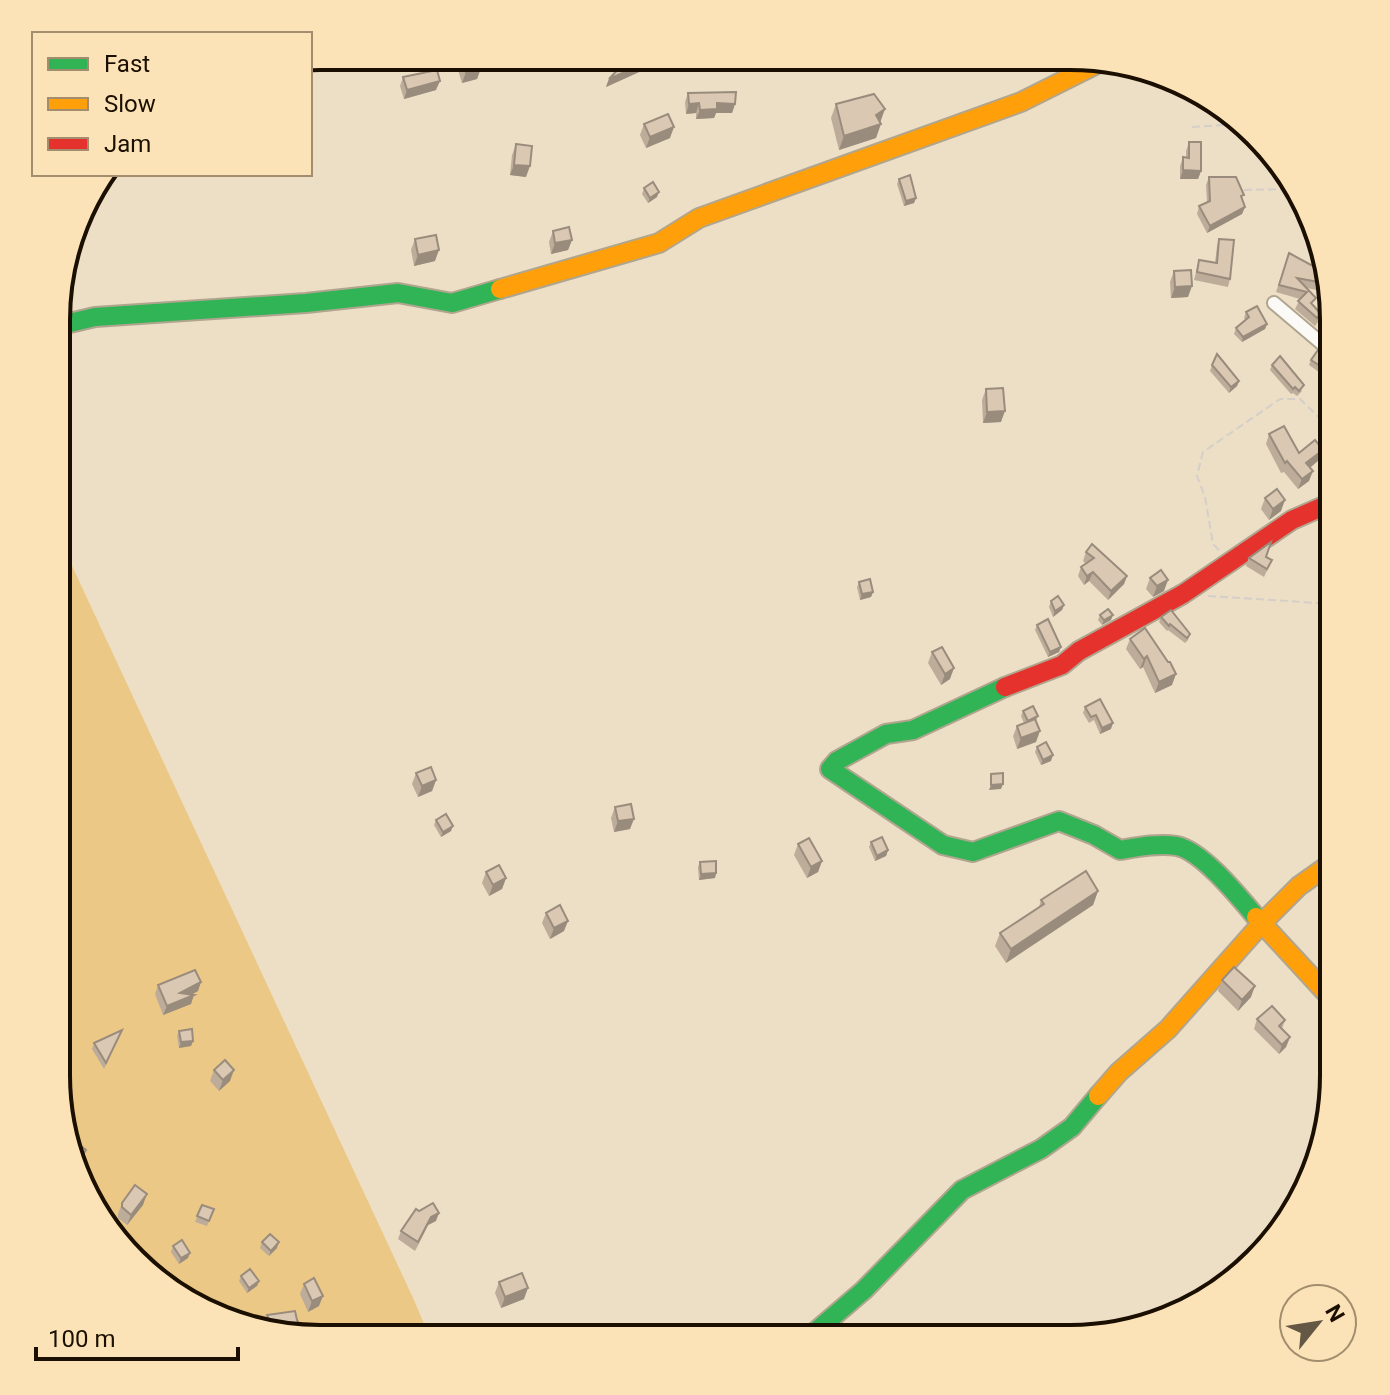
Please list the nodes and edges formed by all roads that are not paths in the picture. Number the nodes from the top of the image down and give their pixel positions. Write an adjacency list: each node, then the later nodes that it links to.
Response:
1 (1083, 71): 3 (street)
2 (1274, 303): 4 (street)
3 (70, 323)
4 (1319, 341)
5 (1319, 508): 7 (street)
6 (1319, 872): 7 (street)
7 (1263, 922): 8 (street); 9 (street)
8 (1319, 986)
9 (824, 1324)

